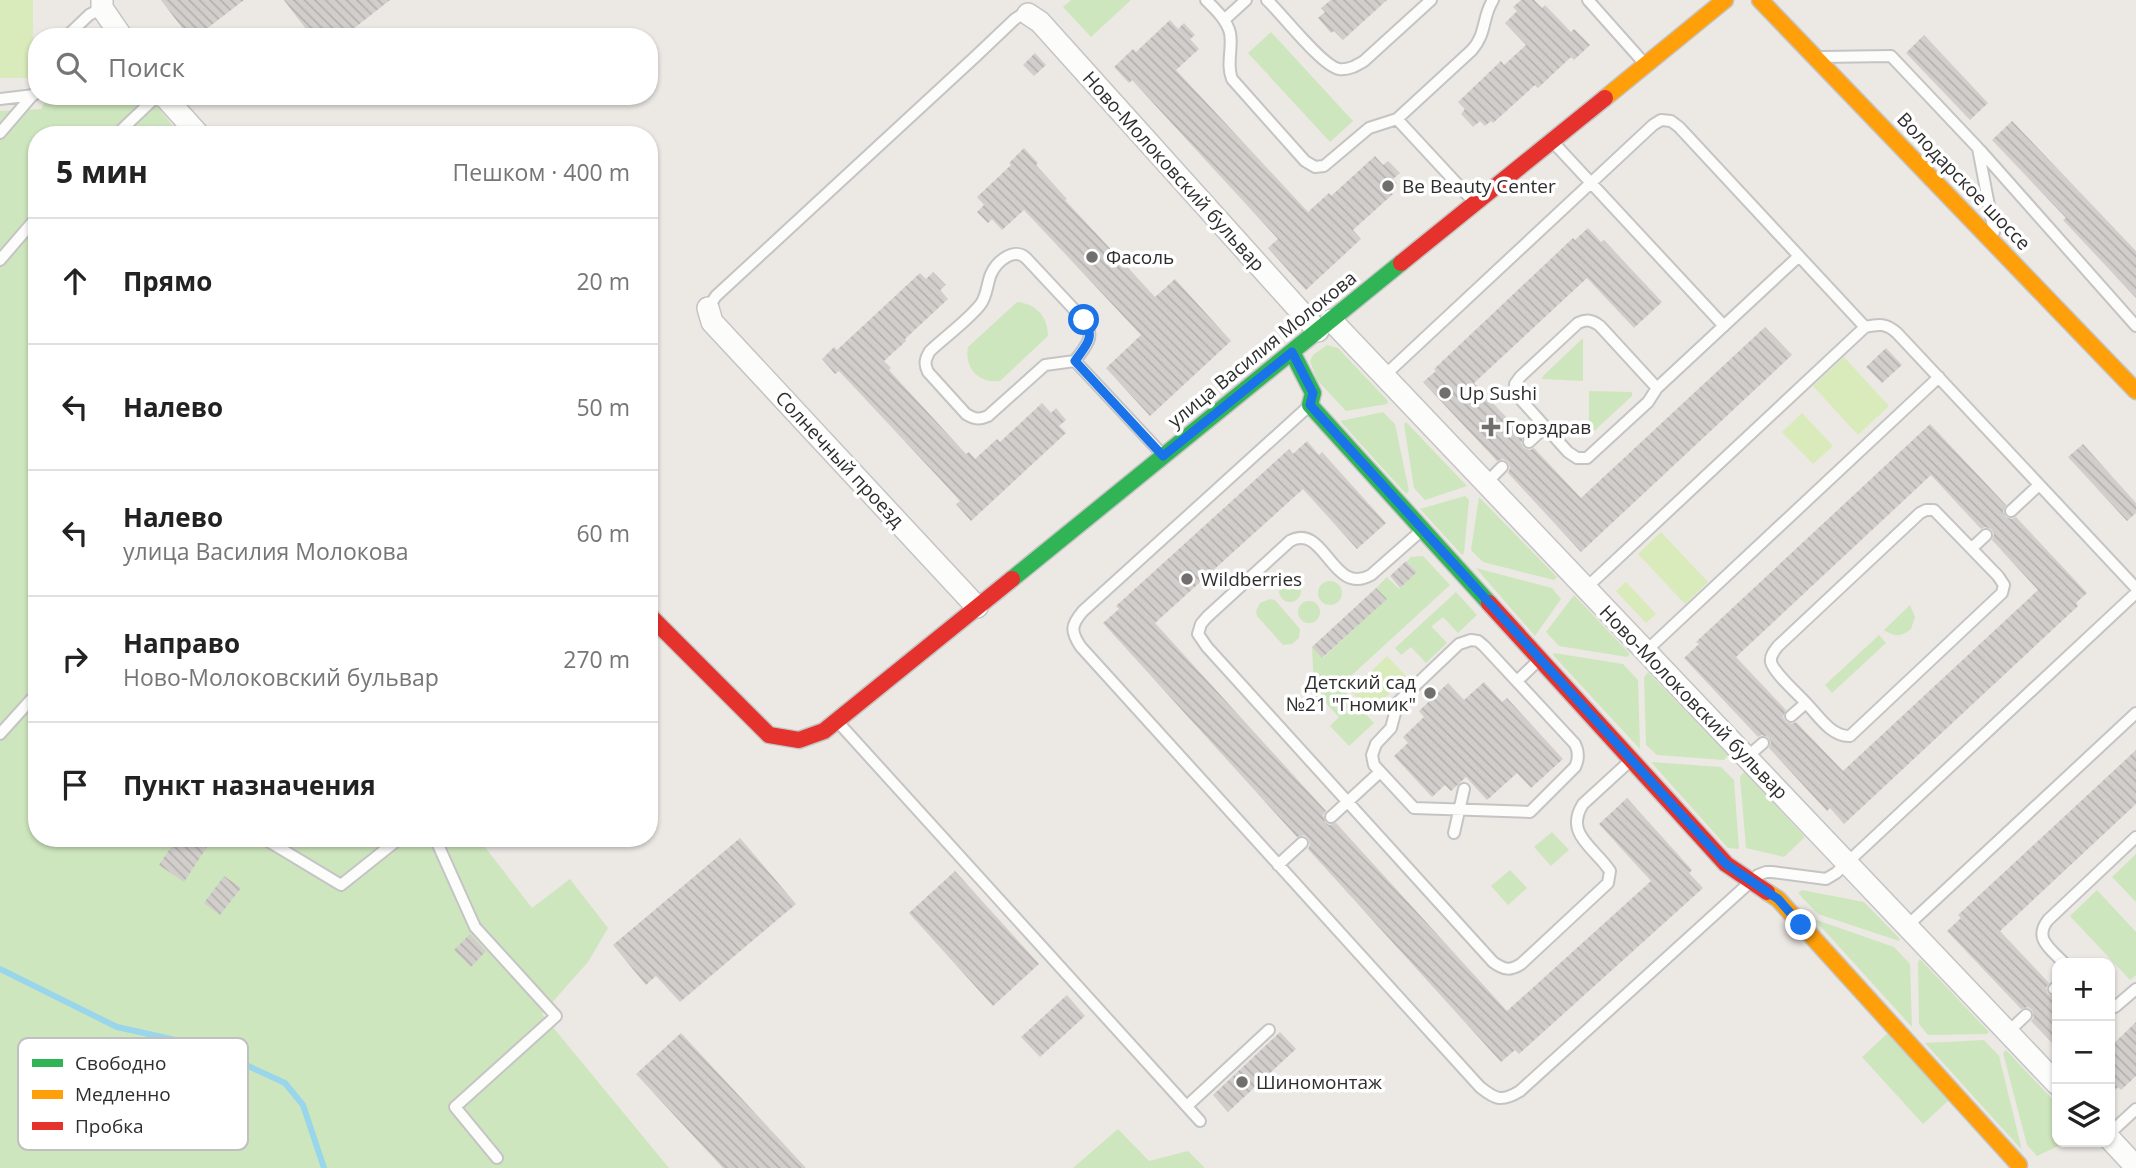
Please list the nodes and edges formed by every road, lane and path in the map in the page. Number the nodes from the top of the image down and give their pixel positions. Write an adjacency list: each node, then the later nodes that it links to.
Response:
1 (1206, 0): 11 (lane)
2 (1246, 0): 11 (lane)
3 (1267, 0): 4 (lane)
4 (1431, 0)
5 (1493, 0): 21 (lane)
6 (1588, 0): 15 (lane)
7 (1726, 0): 15 (street, улица Василия Молокова)
8 (1760, 0): 14 (street, Володарское шоссе)
9 (102, 4): 12 (lane); 13 (street)
10 (1028, 14): 33 (lane); 34 (street, Ново-Молоковский бульвар)
11 (1224, 20): 21 (lane)
12 (75, 28)
13 (117, 28)
14 (1815, 57): 26 (lane); 30 (street, Володарское шоссе)
15 (1646, 65): 25 (street, улица Василия Молокова)
16 (28, 93): 17 (lane)
17 (0, 99)
18 (28, 100): 24 (lane)
19 (148, 105): 22 (lane)
20 (172, 105): 23 (street)
21 (1397, 119): 28 (lane)
22 (125, 126)
23 (192, 126)
24 (0, 133)
25 (1552, 141): 27 (lane); 28 (street, улица Василия Молокова)
26 (1978, 148): 30 (lane); 36 (lane)
27 (1591, 183): 31 (lane); 35 (lane); 40 (lane)
28 (1475, 203): 34 (street, улица Василия Молокова)
29 (28, 227): 32 (lane)
30 (1996, 245): 43 (street, Володарское шоссе)
31 (1799, 256): 35 (lane); 37 (lane)
32 (0, 260)
33 (708, 308): 57 (street, Солнечный проезд)
34 (1324, 325): 38 (street, улица Василия Молокова); 40 (street, Ново-Молоковский бульвар)
35 (1724, 326): 42 (lane)
36 (2136, 326)
37 (1866, 327): 41 (lane); 55 (lane)
38 (1292, 352): 44 (street); 47 (street, улица Василия Молокова)
39 (1075, 361): 39 (lane); 47 (lane)
40 (1384, 376): 49 (street, Ново-Молоковский бульвар)
41 (1939, 377): 50 (lane); 59 (lane)
42 (1657, 388): 45 (lane); 45 (lane)
43 (2136, 391)
44 (1310, 405): 52 (street); 83 (lane)
45 (1545, 427): 46 (lane)
46 (1529, 442)
47 (1163, 456): 57 (street, улица Василия Молокова)
48 (1502, 467): 49 (lane)
49 (1486, 482): 55 (street, Ново-Молоковский бульвар)
50 (2039, 485): 51 (lane); 56 (lane)
51 (2011, 511)
52 (1422, 529): 60 (street); 73 (lane)
53 (1986, 535): 54 (lane)
54 (1972, 548): 63 (lane); 63 (lane)
55 (1586, 588): 59 (street, Ново-Молоковский бульвар)
56 (2136, 591): 82 (lane)
57 (977, 607): 66 (street, улица Василия Молокова)
58 (658, 624): 66 (street)
59 (1646, 651): 69 (street, Ново-Молоковский бульвар)
60 (1540, 660): 61 (lane); 70 (street)
61 (1517, 681): 71 (lane); 74 (lane)
62 (28, 703): 67 (lane)
63 (1806, 703): 65 (lane)
64 (2136, 713): 85 (lane)
65 (1791, 716)
66 (831, 726): 93 (lane)
67 (0, 734)
68 (1763, 743): 69 (lane)
69 (1747, 757): 82 (street, Ново-Молоковский бульвар)
70 (1631, 760): 73 (lane); 84 (street)
71 (1380, 772): 73 (lane); 74 (lane)
72 (1464, 789): 74 (lane)
73 (1348, 802): 75 (lane)
74 (1460, 809): 76 (lane)
75 (1331, 817)
76 (1454, 833)
77 (2136, 837): 86 (lane)
78 (1302, 843): 83 (lane)
79 (278, 847): 80 (lane)
80 (389, 847)
81 (439, 847): 98 (lane)
82 (1847, 863): 84 (lane); 85 (street, Ново-Молоковский бульвар)
83 (1278, 865): 84 (lane)
84 (1751, 881): 99 (street)
85 (1908, 926): 91 (street, Ново-Молоковский бульвар)
86 (2059, 958)
87 (2136, 989): 88 (lane)
88 (2115, 1007)
89 (2026, 1015): 91 (lane)
90 (1269, 1030): 93 (lane)
91 (2008, 1032): 92 (street, Ново-Молоковский бульвар)
92 (2052, 1079)
93 (1187, 1106): 95 (lane)
94 (2136, 1109): 96 (lane)
95 (1200, 1121)
96 (2115, 1128)
97 (2115, 1144): 100 (street)
98 (497, 1158)
99 (2020, 1166)
100 (2136, 1167)

